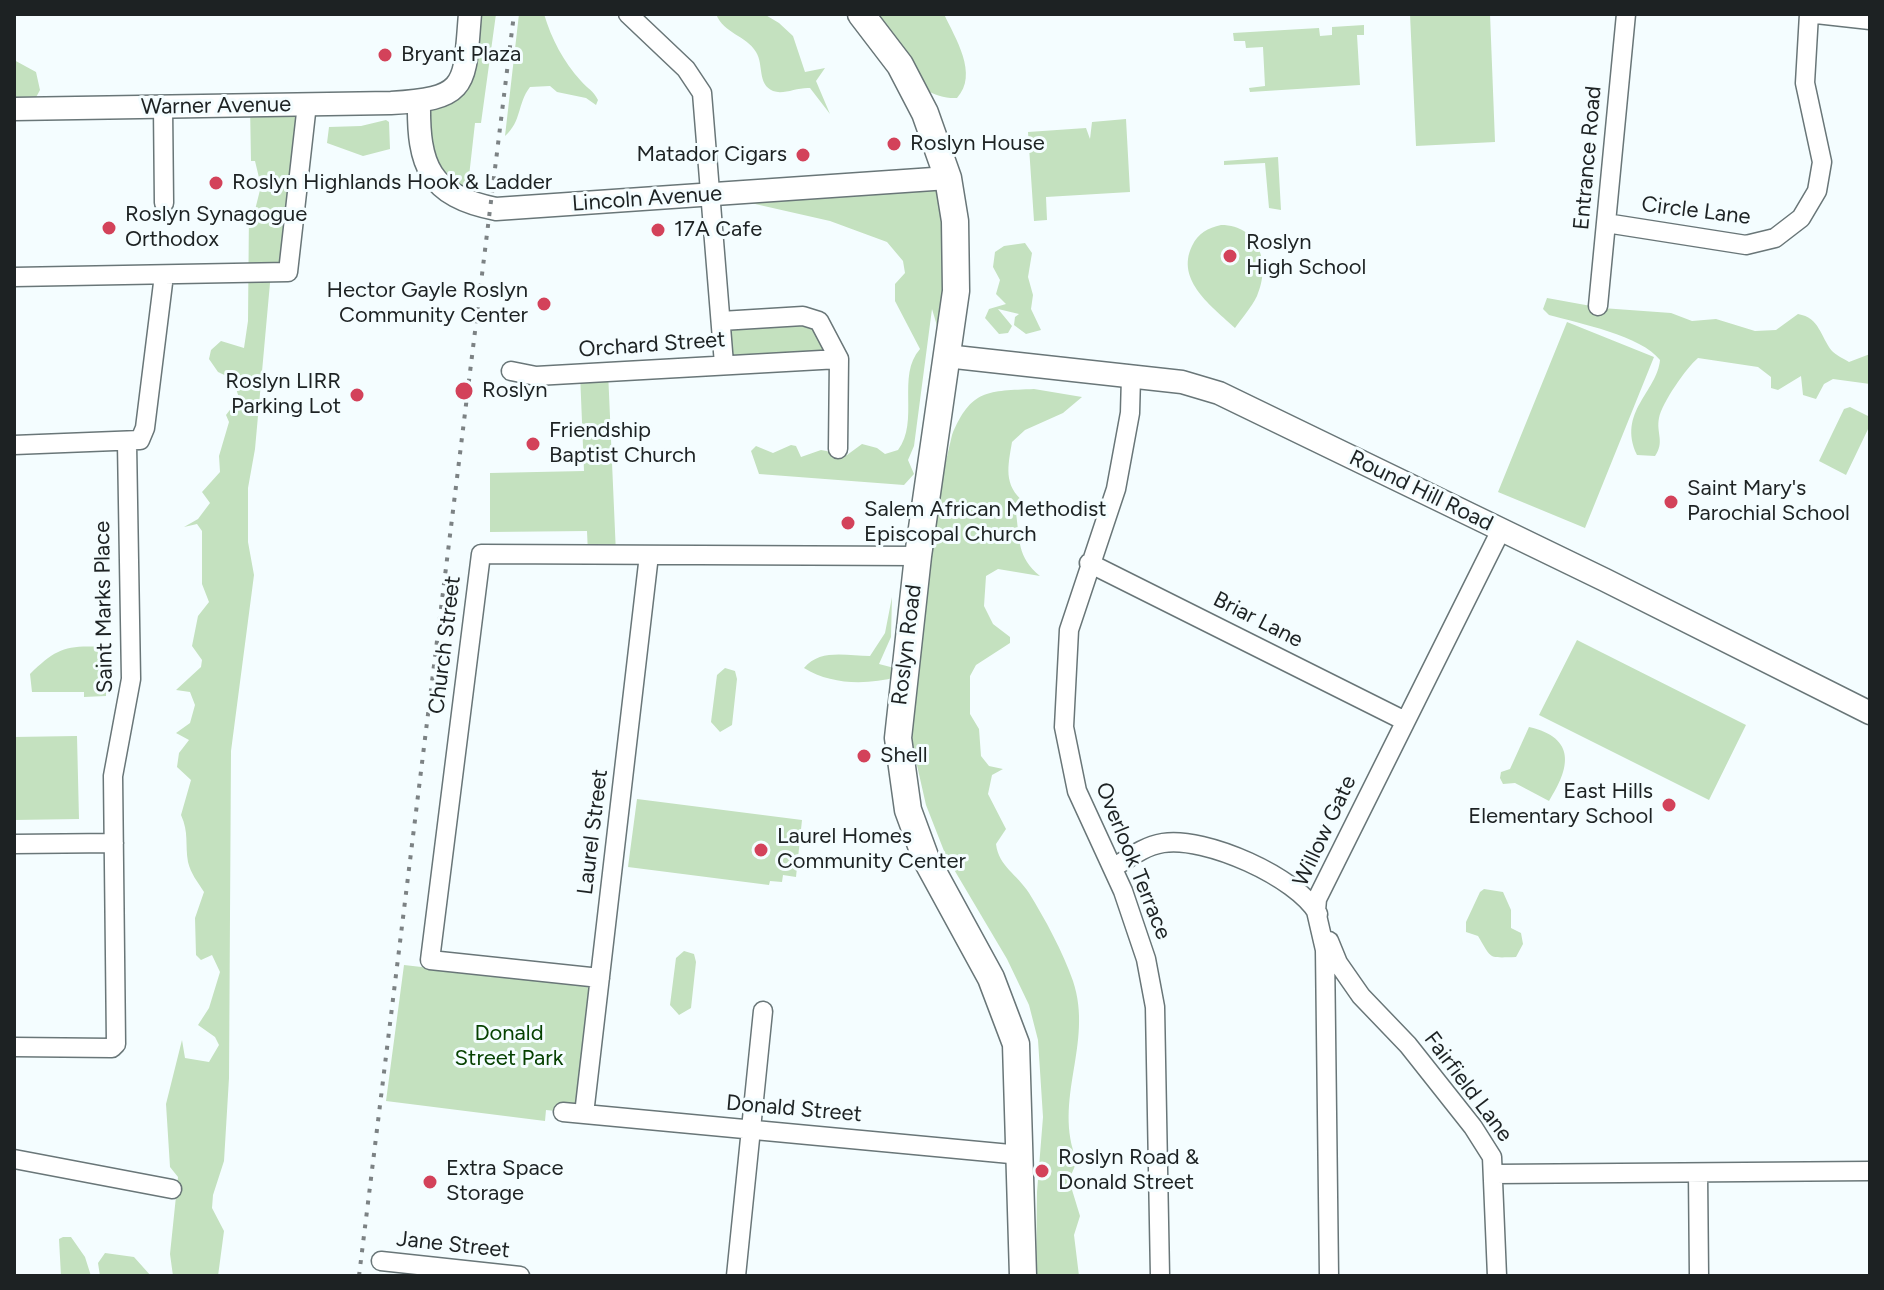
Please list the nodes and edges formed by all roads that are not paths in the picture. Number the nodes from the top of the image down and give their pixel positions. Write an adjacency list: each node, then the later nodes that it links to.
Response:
1 (470, 14): 8 (street)
2 (628, 14): 13 (street)
3 (861, 14): 12 (main road, Roslyn Road)
4 (1626, 14): 15 (street, Entrance Road)
5 (1809, 14): 15 (street, Circle Lane)
6 (1816, 14): 7 (street)
7 (1870, 20)
8 (419, 102): 9 (street, Warner Avenue); 13 (street, Lincoln Avenue)
9 (307, 104): 10 (street, Warner Avenue); 16 (street)
10 (163, 107): 11 (street, Warner Avenue); 14 (street)
11 (14, 109)
12 (948, 178): 13 (street, Lincoln Avenue); 20 (main road, Roslyn Road)
13 (711, 194): 19 (street)
14 (164, 203)
15 (1606, 223): 18 (street, Entrance Road)
16 (164, 275): 17 (street); 25 (street)
17 (14, 277)
18 (1598, 306)
19 (721, 321): 21 (street); 22 (street)
20 (946, 356): 24 (street, Round Hill Road); 30 (main road, Roslyn Road)
21 (839, 359): 22 (street, Orchard Street); 27 (street)
22 (724, 364): 23 (street, Orchard Street)
23 (511, 371)
24 (1131, 377): 28 (street, Round Hill Road); 31 (street, Overlook Terrace)
25 (127, 443): 26 (street); 34 (street, Saint Marks Place)
26 (14, 445)
27 (838, 449)
28 (1501, 530): 32 (street, Round Hill Road); 33 (street, Willow Gate)
29 (649, 555): 30 (street, Church Street); 38 (street, Laurel Street); 38 (street, Church Street)
30 (918, 556): 44 (main road, Roslyn Road)
31 (1089, 563): 33 (street, Briar Lane); 36 (street, Overlook Terrace)
32 (1870, 713)
33 (1405, 721): 37 (street, Willow Gate)
34 (114, 843): 35 (street); 40 (street, Saint Marks Place)
35 (14, 844)
36 (1113, 868): 37 (street, Fairfield Lane); 54 (street, Overlook Terrace)
37 (1316, 911): 48 (street, Fairfield Lane); 55 (street, Willow Gate)
38 (600, 978): 42 (street, Laurel Street)
39 (763, 1011): 43 (street)
40 (14, 1047)
41 (563, 1112): 42 (street, Donald Street)
42 (584, 1114): 43 (street, Donald Street)
43 (751, 1129): 44 (street, Donald Street); 52 (street)
44 (1021, 1155): 53 (main road, Roslyn Road)
45 (14, 1159): 49 (street)
46 (1870, 1171): 47 (street, Fairfield Lane)
47 (1698, 1173): 48 (street, Fairfield Lane); 57 (street)
48 (1495, 1174): 56 (street)
49 (172, 1189)
50 (381, 1261): 51 (street, Jane Street)
51 (520, 1276)
52 (736, 1276)
53 (1023, 1276)
54 (1160, 1276)
55 (1329, 1276)
56 (1497, 1276)
57 (1699, 1276)

